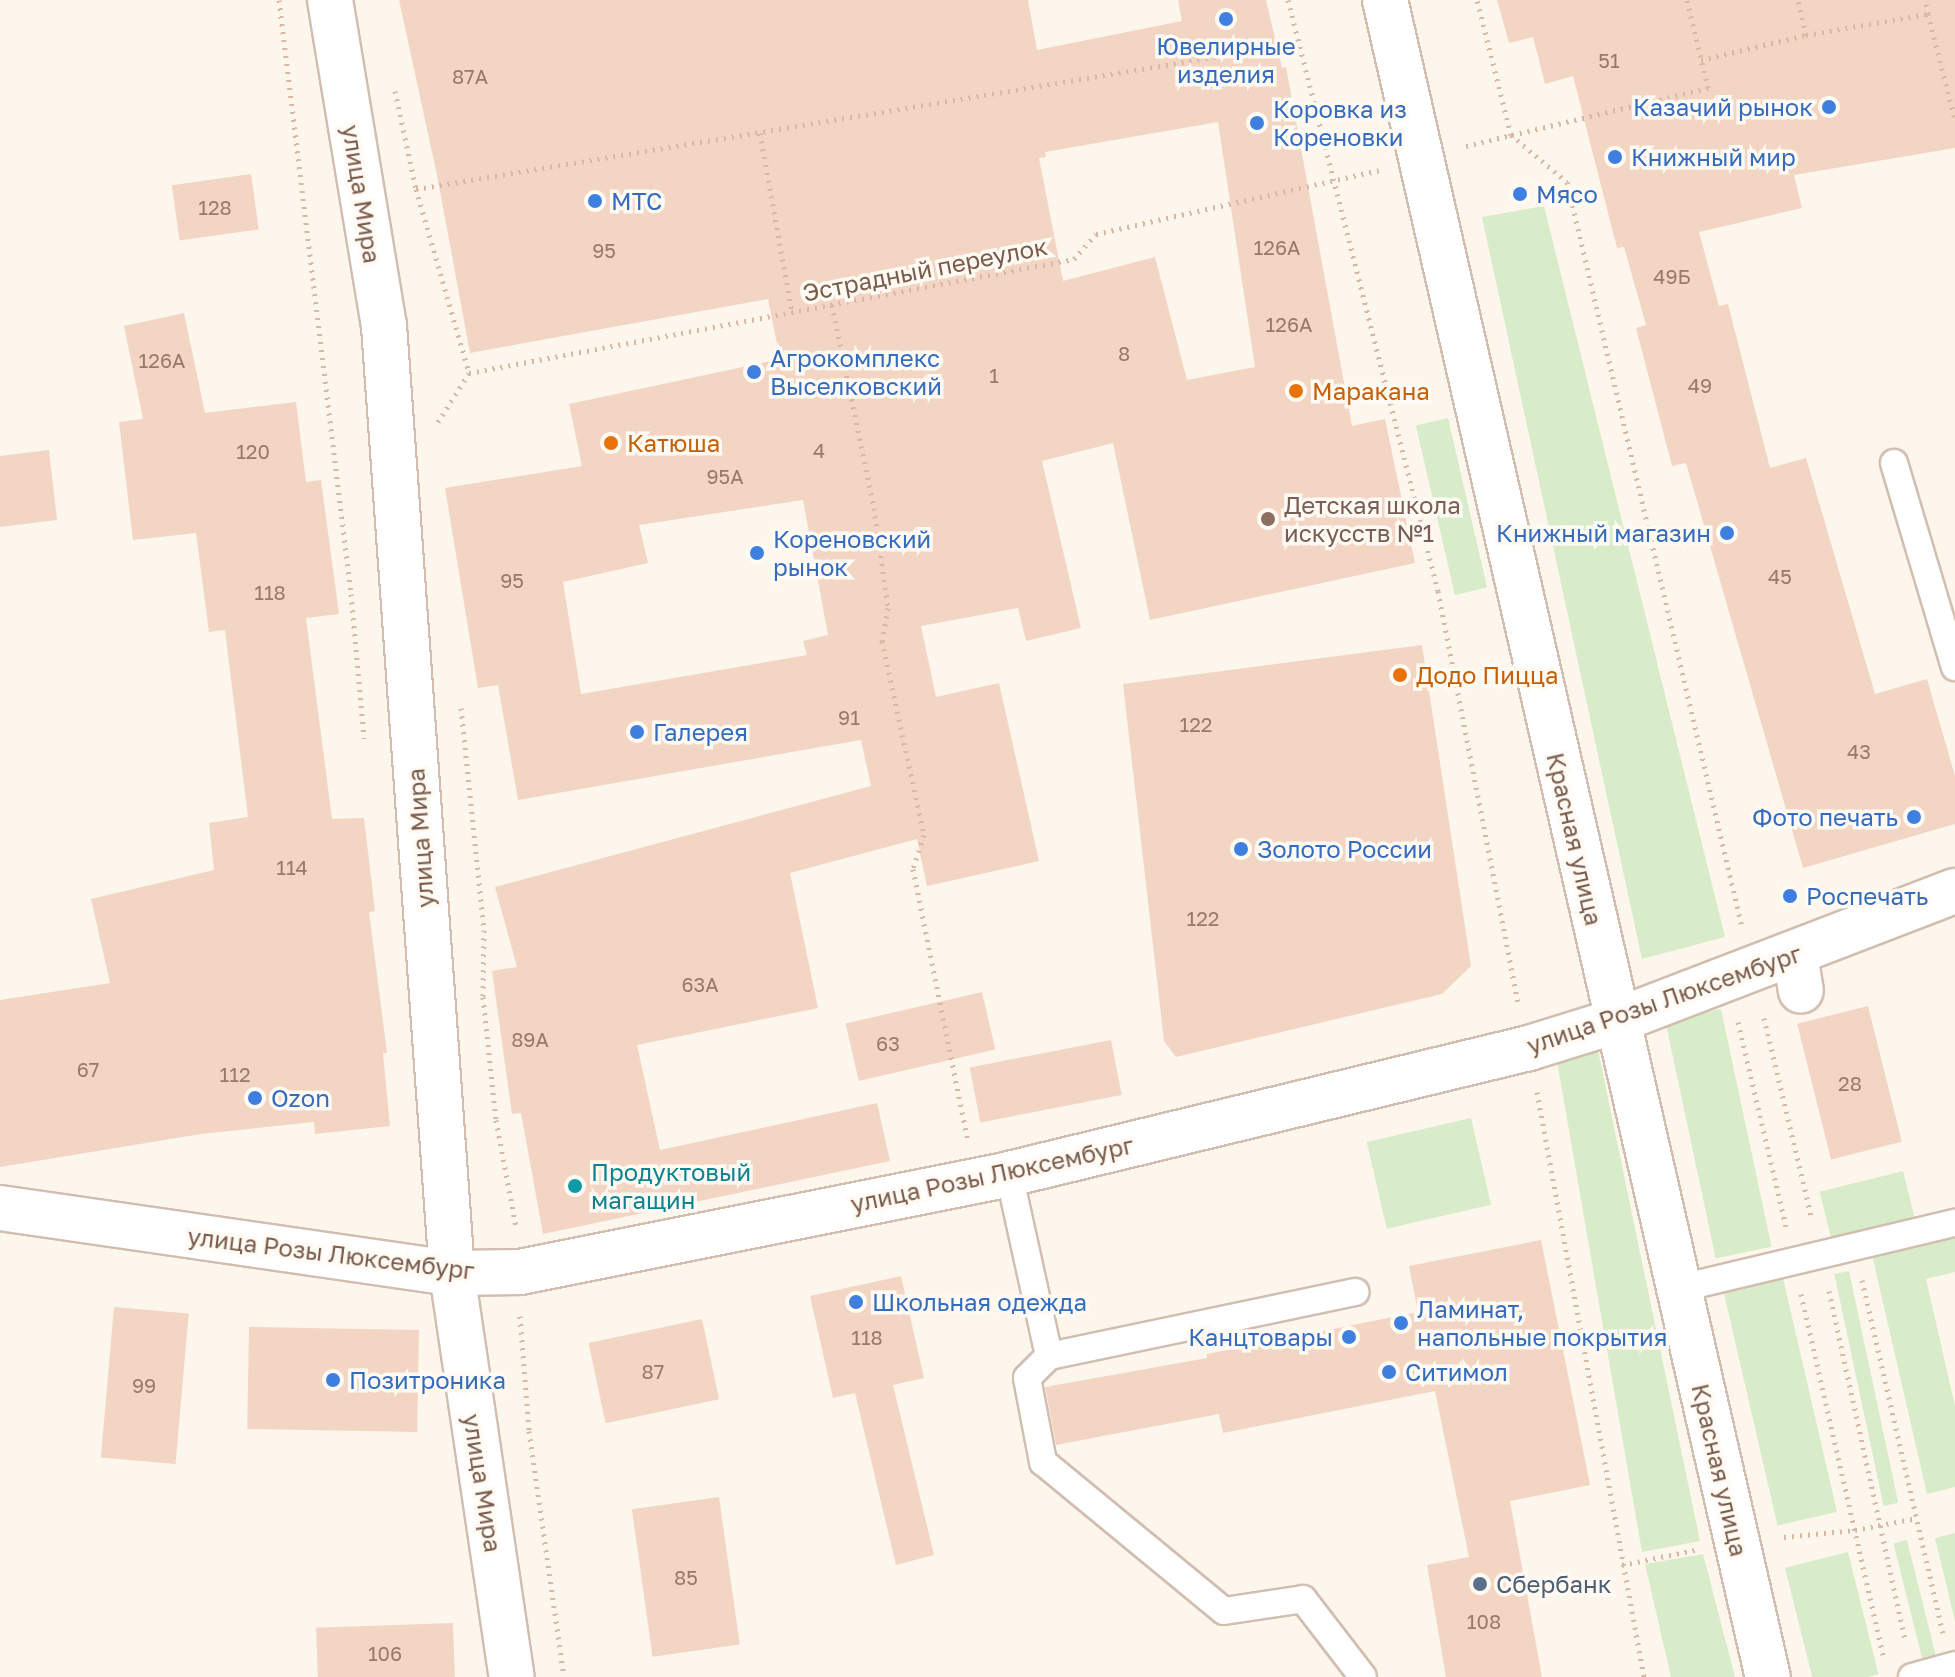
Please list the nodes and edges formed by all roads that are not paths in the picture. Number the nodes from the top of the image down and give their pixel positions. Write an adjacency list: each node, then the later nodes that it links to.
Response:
1 (330, 0): 10 (street, улица Мира)
2 (1385, 0): 6 (street, Красная улица)
3 (1894, 463): 4 (lane)
4 (1955, 667)
5 (1955, 891): 6 (street, улица Розы Люксембург)
6 (1616, 1021): 7 (street, улица Розы Люксембург); 11 (street, Красная улица)
7 (1009, 1174): 10 (street, улица Розы Люксембург); 13 (lane)
8 (0, 1208): 10 (street, улица Розы Люксембург)
9 (1955, 1223): 11 (lane)
10 (452, 1273): 15 (street, улица Мира)
11 (1677, 1289): 17 (street, Красная улица)
12 (1355, 1292): 13 (lane)
13 (1049, 1356): 16 (lane)
14 (1953, 1666): 18 (lane)
15 (512, 1677)
16 (1363, 1677)
17 (1768, 1677)
18 (1912, 1677)

